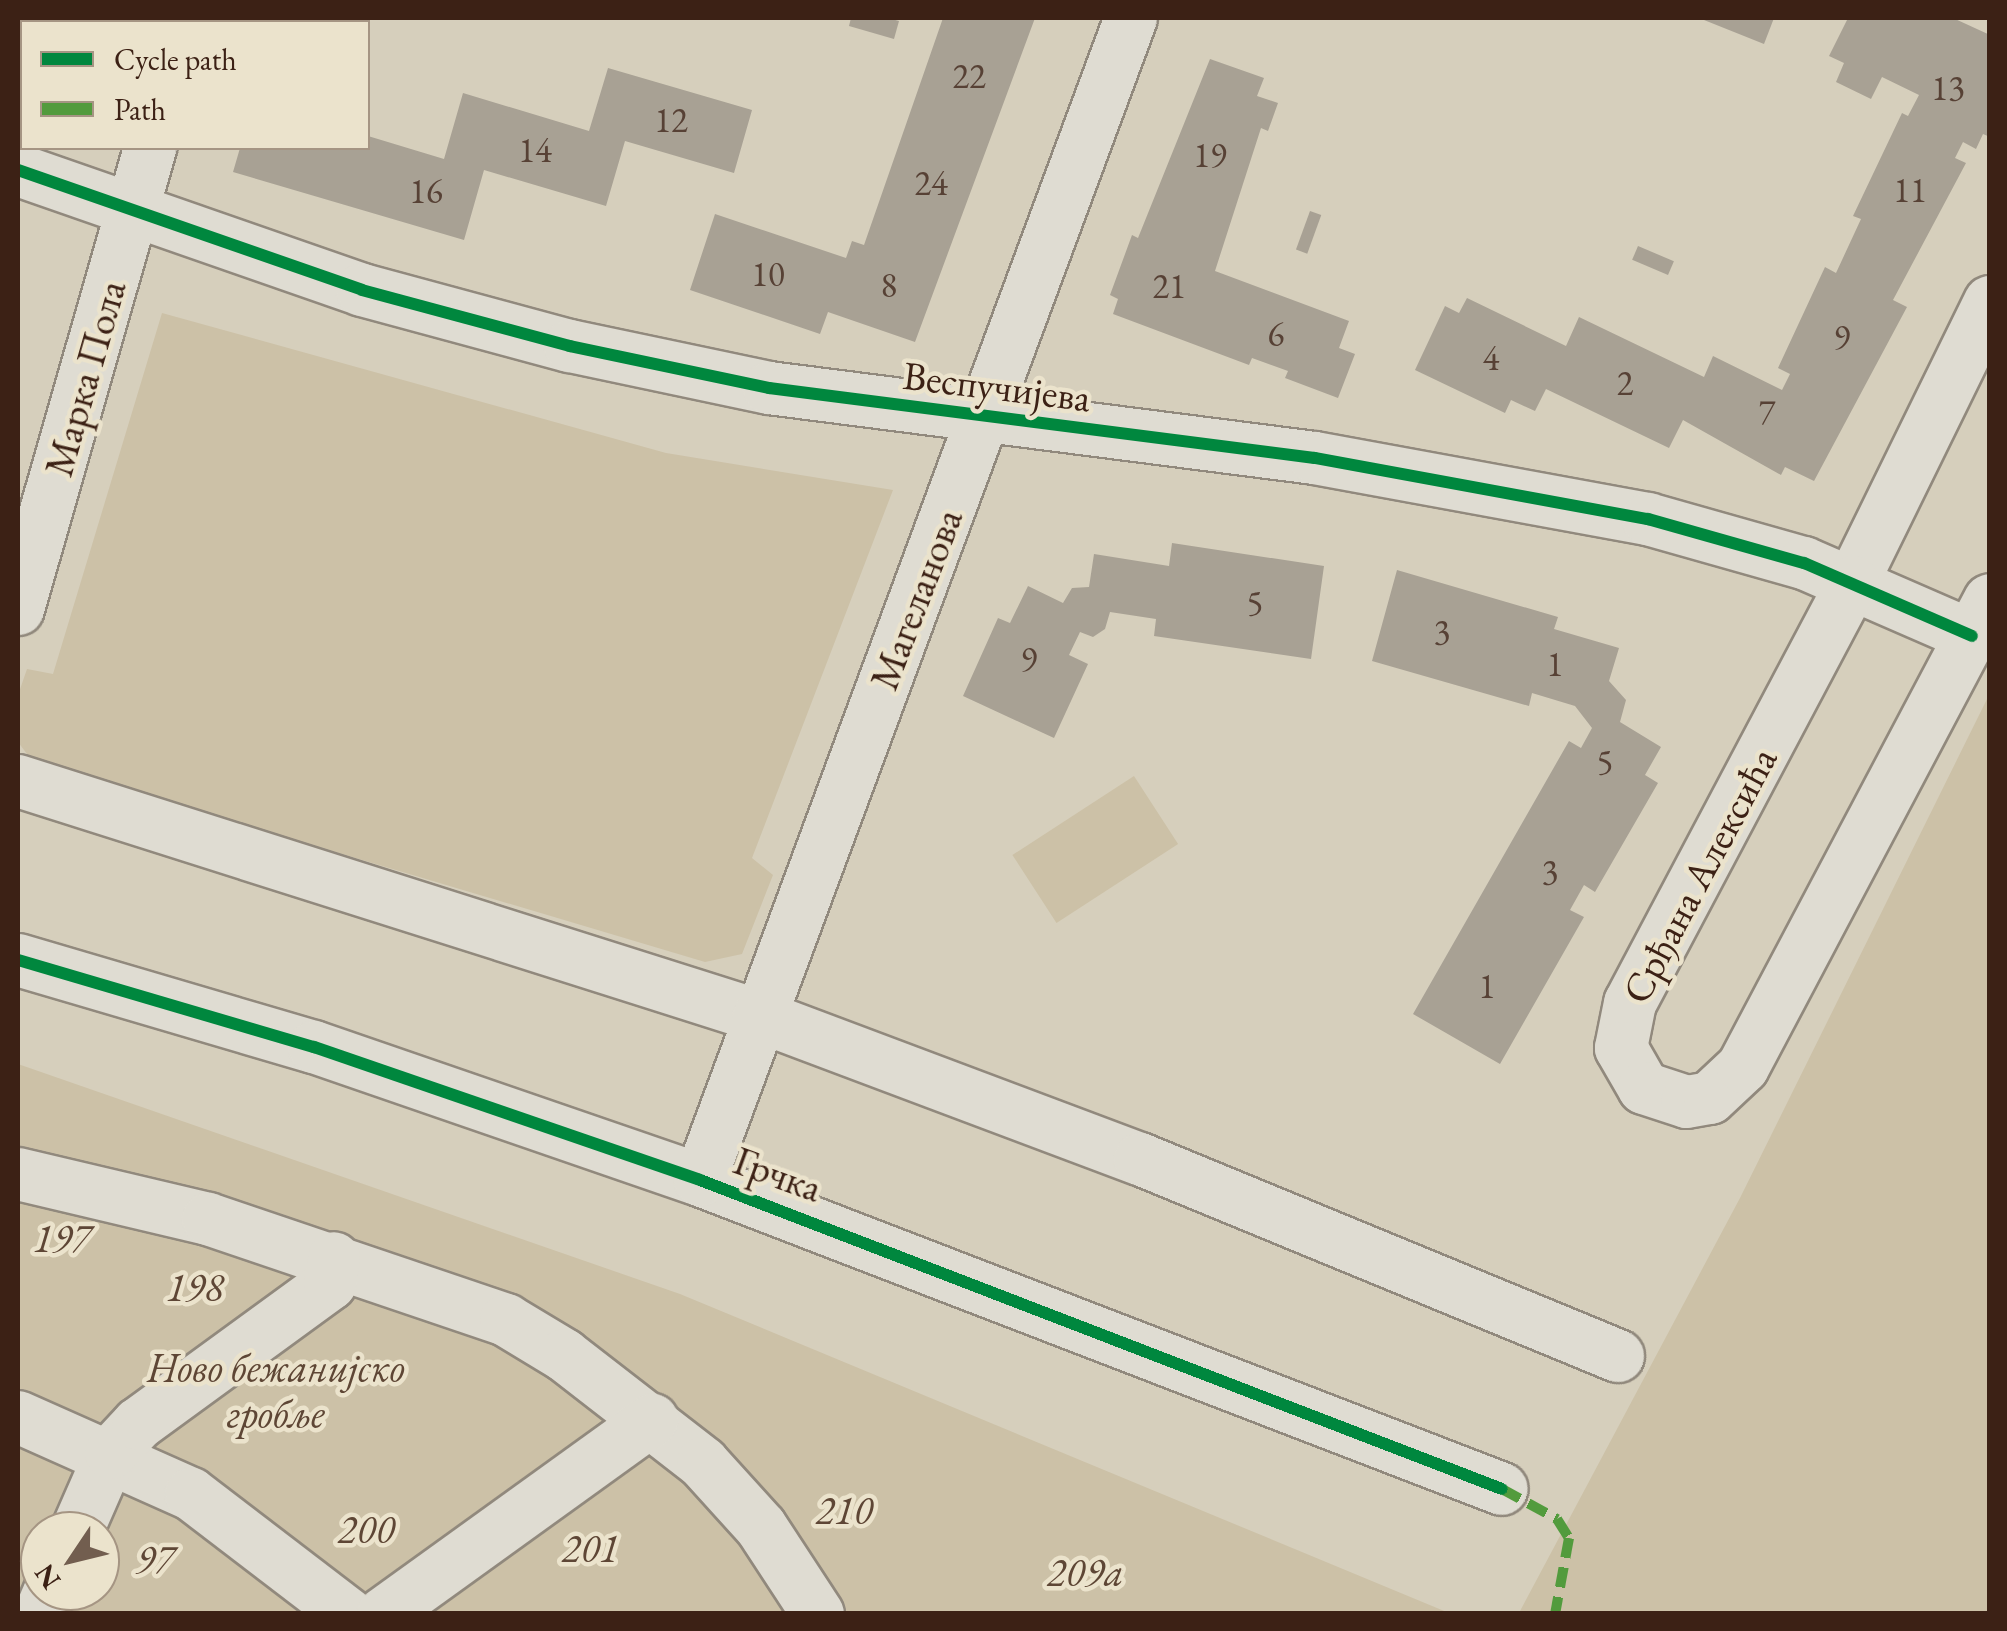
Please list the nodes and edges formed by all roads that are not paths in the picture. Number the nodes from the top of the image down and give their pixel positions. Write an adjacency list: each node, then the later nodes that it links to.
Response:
1 (1131, 18): 6 (street, Магеланова)
2 (149, 150): 4 (street, Марка Пола)
3 (18, 170): 4 (street, Веспучијева)
4 (131, 213): 6 (street, Веспучијева); 8 (street, Марка Пола)
5 (1990, 302): 7 (street, Срђана Алексића)
6 (984, 417): 7 (street, Веспучијева); 12 (street, Магеланова)
7 (1853, 582): 9 (street, Веспучијева); 9 (street, Срђана Алексића)
8 (18, 608)
9 (1981, 618)
10 (18, 781): 12 (street)
11 (18, 960): 14 (street, Грчка)
12 (760, 1016): 14 (street, Магеланова); 16 (street)
13 (18, 1174): 15 (street)
14 (700, 1180): 20 (street, Грчка)
15 (334, 1258): 18 (street); 19 (street)
16 (1618, 1356)
17 (18, 1417): 19 (street)
18 (652, 1420): 23 (street); 24 (street)
19 (111, 1453): 21 (street); 22 (street)
20 (1502, 1489)
21 (85, 1511)
22 (348, 1614)
23 (383, 1614)
24 (818, 1614)

